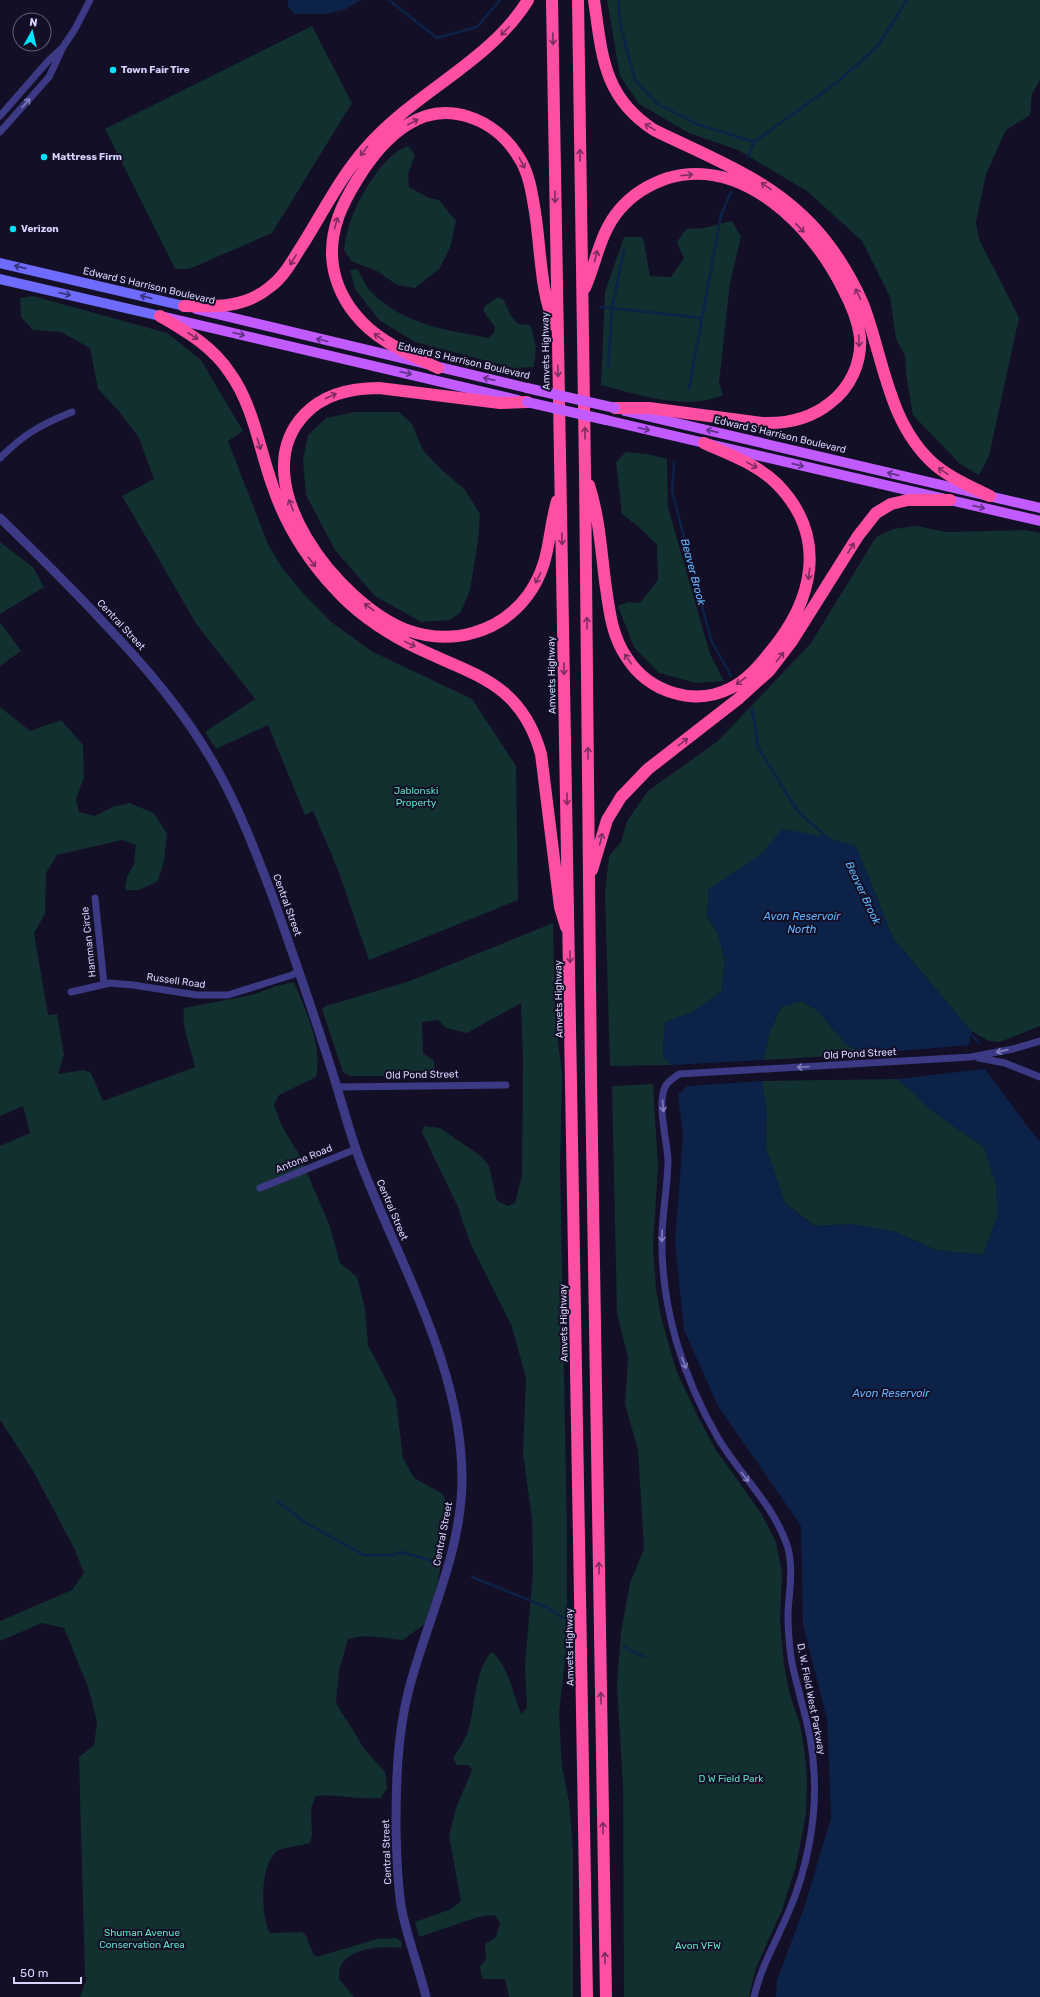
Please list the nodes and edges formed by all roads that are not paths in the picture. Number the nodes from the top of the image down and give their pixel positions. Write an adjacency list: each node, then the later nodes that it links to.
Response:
1 (90, 0): 6 (street)
2 (528, 0): 12 (highway, one-way to 12)
3 (552, 0): 14 (highway, Amvets Highway, one-way to 14)
4 (578, 0): 11 (highway, one-way to 4)
5 (594, 0): 23 (highway, one-way to 5)
6 (63, 47): 7 (street); 8 (street, one-way to 6)
7 (0, 116)
8 (0, 132)
9 (0, 263): 12 (main road, Edward S Harrison Boulevard, one-way to 9)
10 (0, 279): 13 (main road, one-way to 13)
11 (583, 292): 17 (highway, one-way to 17); 21 (highway, one-way to 11)
12 (184, 306): 15 (main road, Edward S Harrison Boulevard, one-way to 12)
13 (160, 316): 16 (main road, one-way to 16); 30 (highway, one-way to 30)
14 (558, 332): 15 (highway, one-way to 14); 22 (highway, Amvets Highway, one-way to 22)
15 (438, 368): 17 (main road, Edward S Harrison Boulevard, one-way to 15, bridge)
16 (527, 402): 19 (main road, one-way to 19, bridge); 22 (highway, one-way to 16)
17 (615, 408): 23 (main road, Edward S Harrison Boulevard, one-way to 17)
18 (72, 412): 20 (street)
19 (704, 443): 21 (highway, one-way to 21); 24 (main road, one-way to 24)
20 (0, 458)
21 (585, 472): 28 (highway, one-way to 21)
22 (560, 486): 30 (highway, Amvets Highway, one-way to 30)
23 (990, 496): 25 (main road, Edward S Harrison Boulevard)
24 (950, 500): 27 (main road, one-way to 27); 28 (highway, one-way to 24)
25 (1040, 508)
26 (0, 518): 31 (street, Central Street)
27 (1040, 521)
28 (589, 876): 44 (highway, one-way to 28)
29 (95, 898): 32 (street, Hamman Circle)
30 (570, 938): 43 (highway, Amvets Highway, one-way to 43)
31 (299, 971): 32 (street, Russell Road); 39 (street, Central Street)
32 (104, 984): 33 (street, Russell Road)
33 (71, 992)
34 (1040, 1041): 35 (street, Old Pond Street, one-way to 35)
35 (971, 1057): 36 (street, Old Pond Street, one-way to 36); 37 (street)
36 (679, 1074): 45 (street, D. W. Field West Parkway, one-way to 45)
37 (1040, 1077)
38 (506, 1085): 39 (street, Old Pond Street)
39 (337, 1087): 40 (street, Central Street)
40 (356, 1149): 41 (street, Antone Road); 42 (street, Central Street)
41 (260, 1188)
42 (426, 1997)
43 (587, 1997)
44 (606, 1997)
45 (754, 1997)

